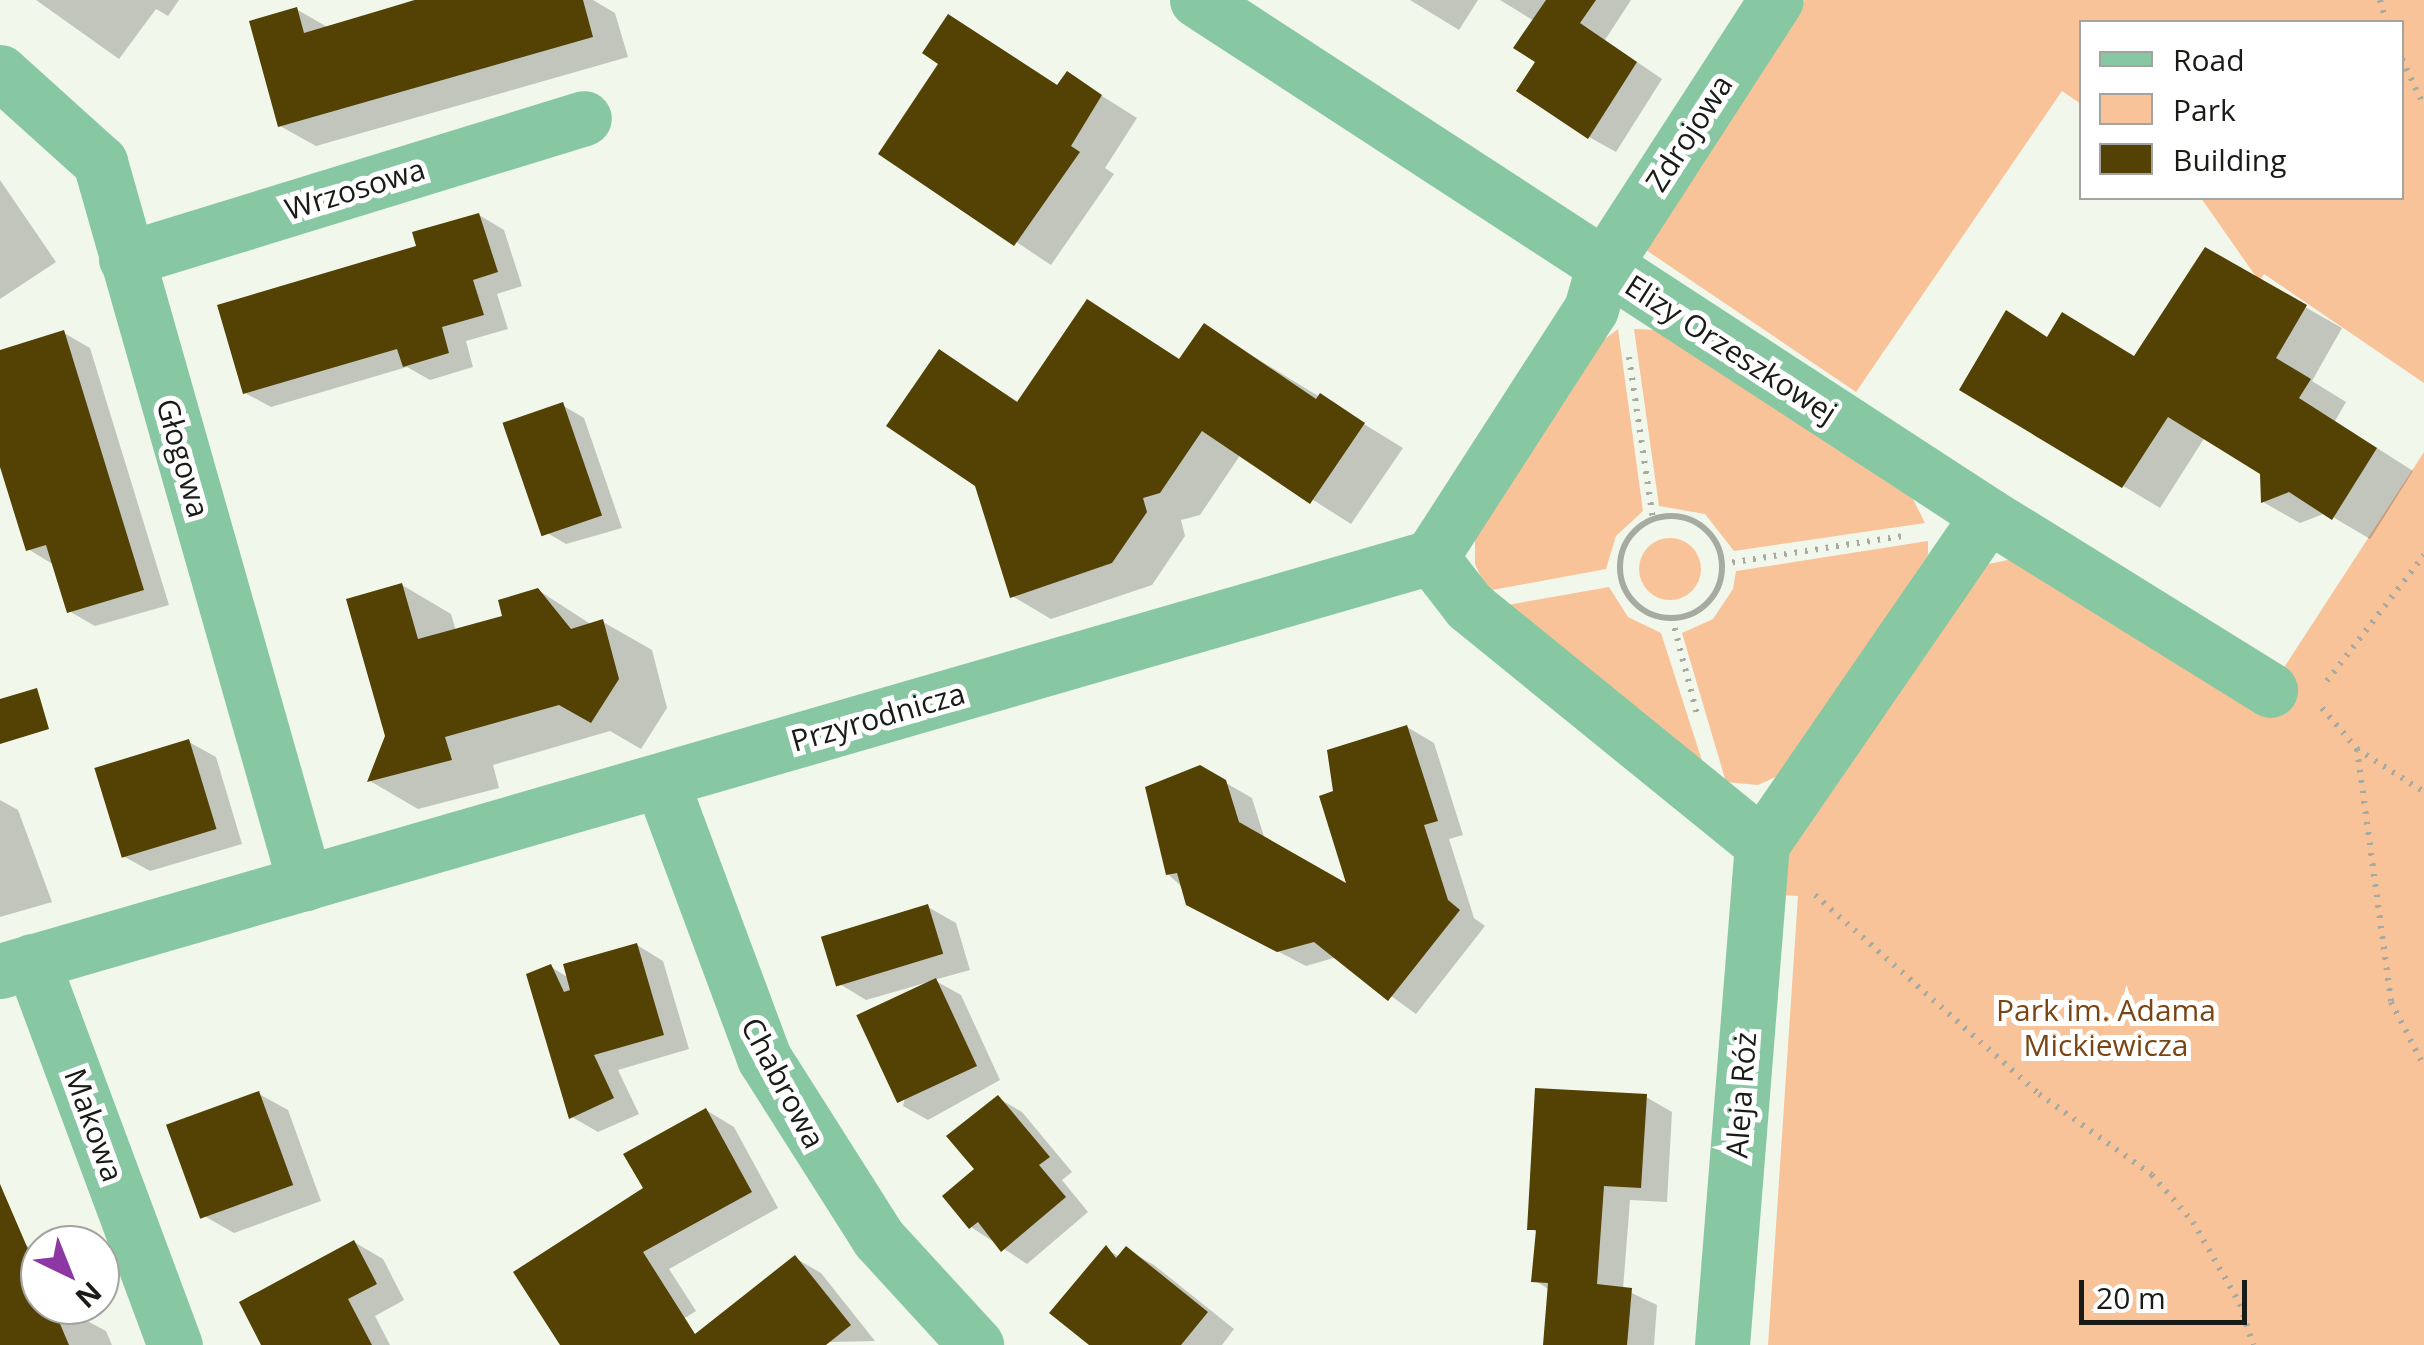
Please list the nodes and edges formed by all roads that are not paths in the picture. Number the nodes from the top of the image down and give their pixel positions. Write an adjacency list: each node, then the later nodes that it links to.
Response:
1 (1197, 0): 6 (street, Elizy Orzeszkowej)
2 (1776, 0): 6 (street, Zdrojowa)
3 (0, 72): 5 (street, Głogowa)
4 (584, 118): 5 (street, Wrzosowa)
5 (126, 259): 12 (street, Głogowa)
6 (1603, 267): 7 (street, Elizy Orzeszkowej); 8 (street)
7 (1988, 515): 9 (street, Elizy Orzeszkowej); 11 (street, Aleja Róż)
8 (1431, 557): 10 (street, Przyrodnicza); 11 (street)
9 (2270, 690)
10 (661, 781): 12 (street, Przyrodnicza); 15 (street, Chabrowa)
11 (1762, 844): 16 (street, Aleja Róż)
12 (305, 883): 13 (street, Przyrodnicza)
13 (16, 966): 14 (street, Makowa)
14 (175, 1345)
15 (976, 1345)
16 (1722, 1345)

